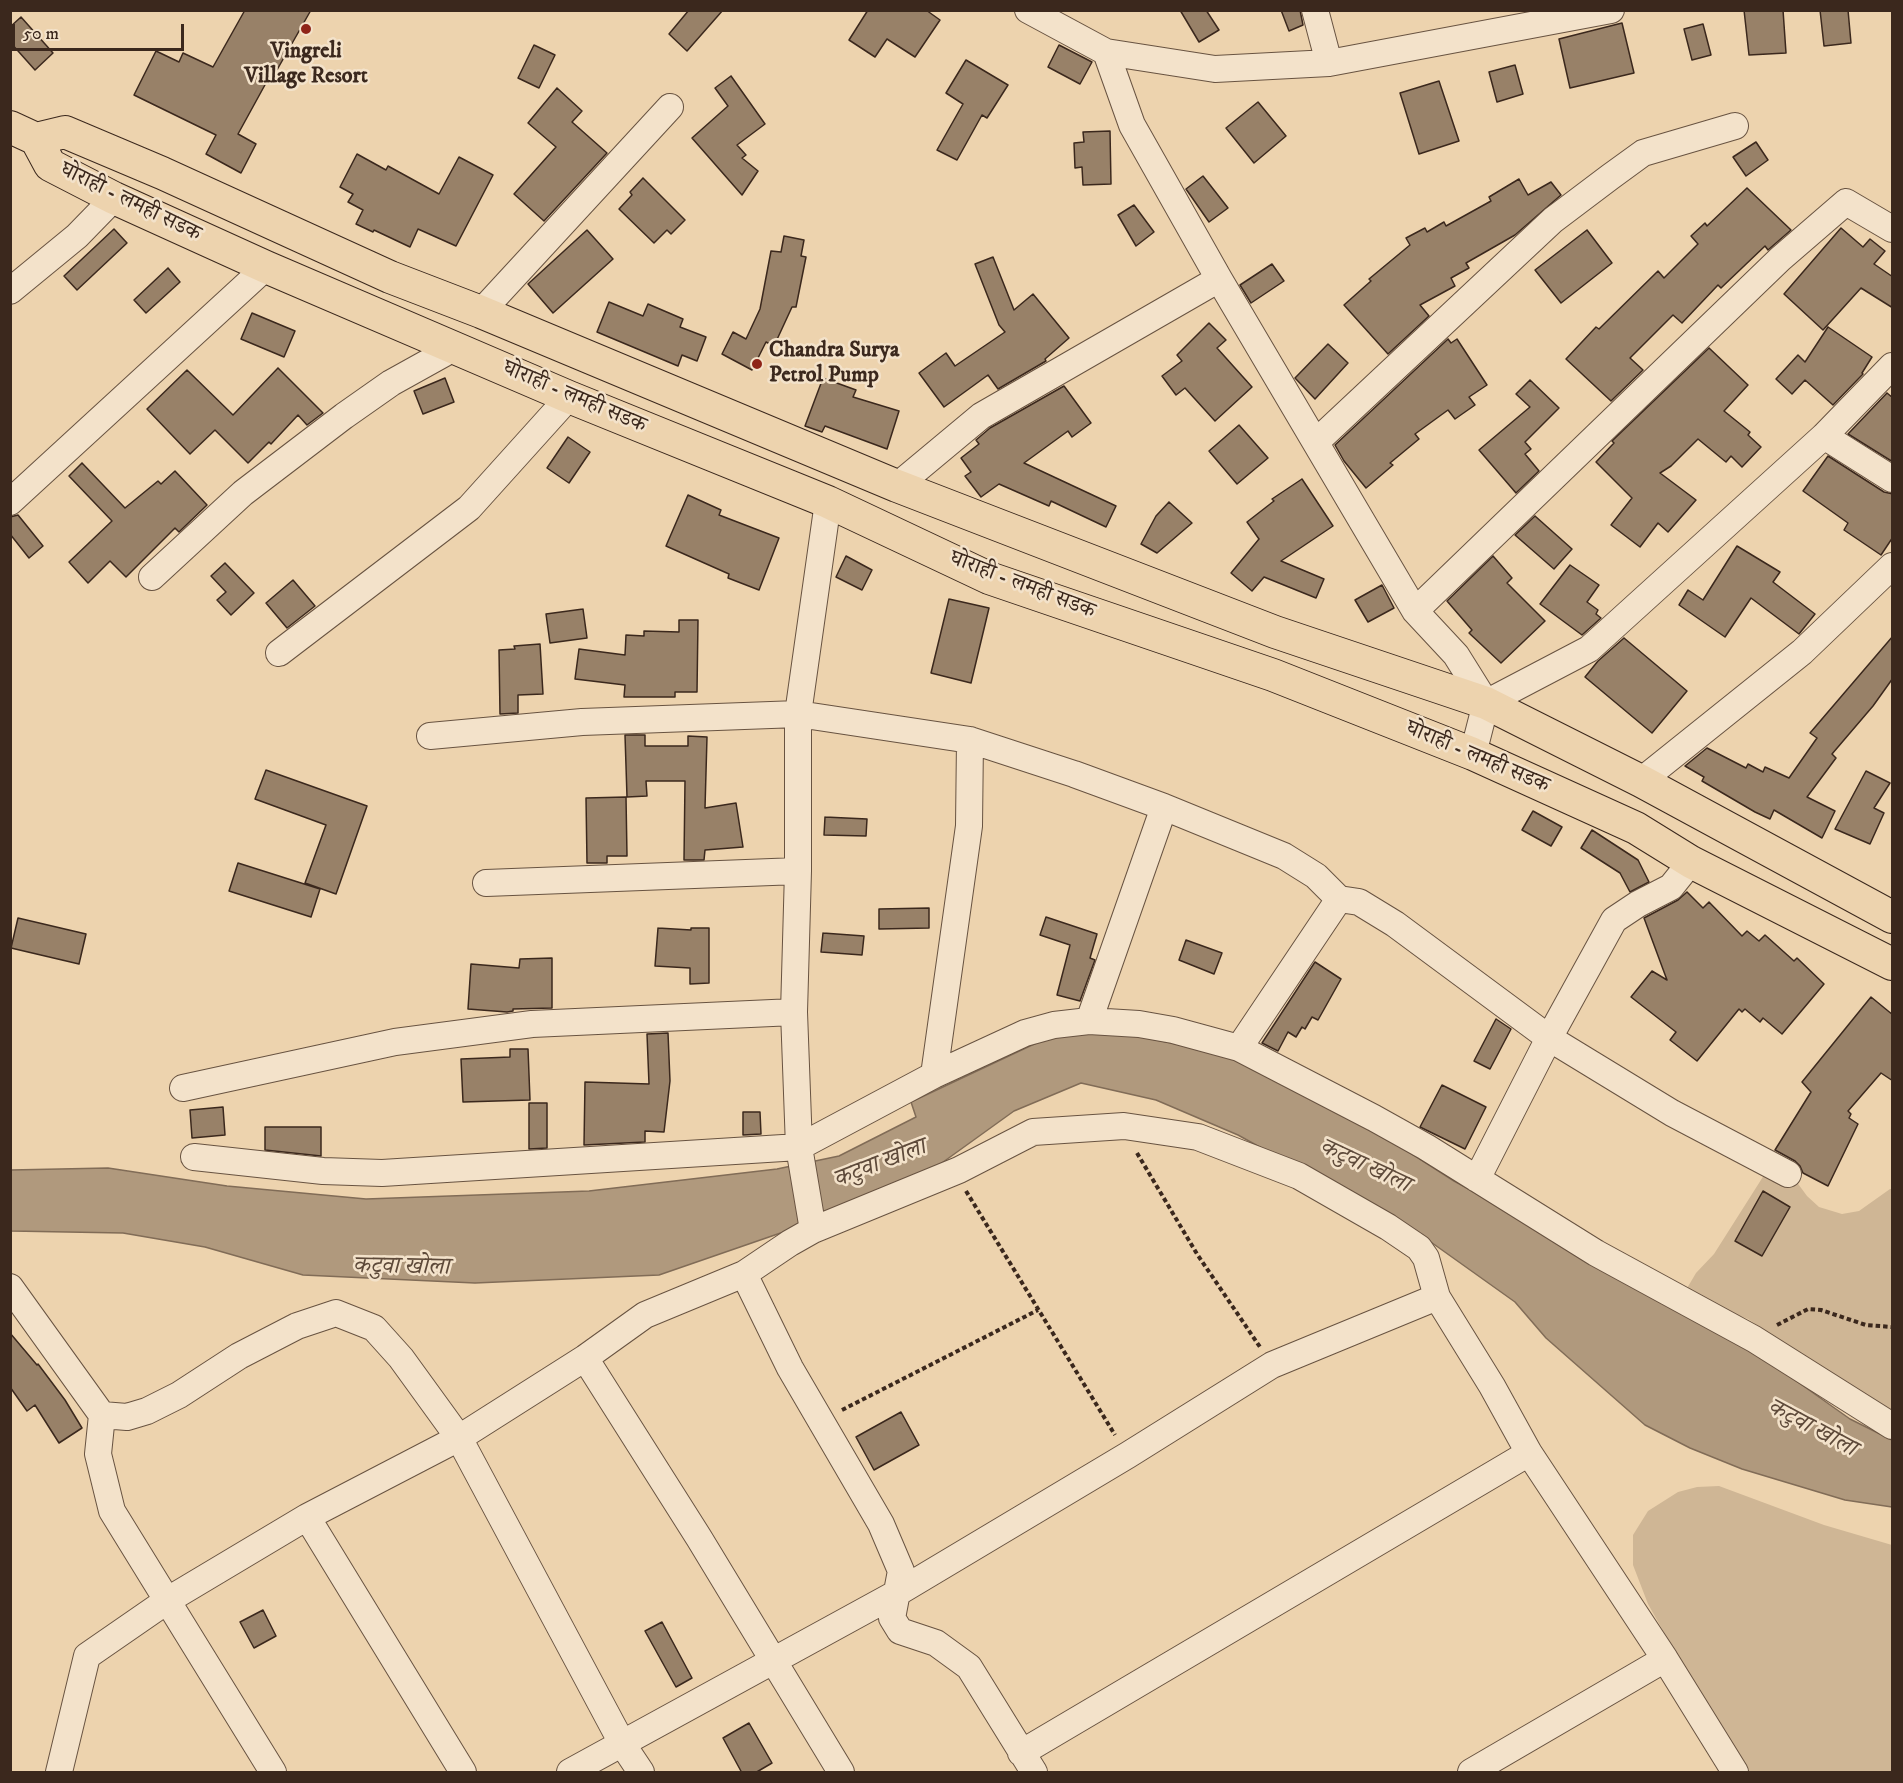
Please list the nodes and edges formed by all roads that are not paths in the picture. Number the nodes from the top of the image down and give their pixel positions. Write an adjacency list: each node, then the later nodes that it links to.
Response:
1 (1028, 10): 5 (street)
2 (1315, 10): 6 (street)
3 (1611, 10): 4 (street)
4 (1546, 16): 6 (street)
5 (1106, 52): 6 (street); 13 (street)
6 (1329, 63)
7 (670, 107): 15 (street)
8 (1735, 126): 20 (street)
9 (23, 133): 10 (main road, घोराही - लमही सडक); 15 (main road, घोराही - लमही सडक)
10 (114, 198): 12 (main road, घोराही - लमही सडक); 14 (street)
11 (1893, 229): 27 (street)
12 (266, 267): 16 (main road, घोराही - लमही सडक); 23 (street)
13 (1218, 279): 20 (street); 22 (street)
14 (10, 291)
15 (482, 312): 22 (main road, घोराही - लमही सडक)
16 (454, 348): 18 (main road, घोराही - लमही सडक); 26 (street)
17 (1893, 366): 19 (street)
18 (569, 397): 24 (main road, घोराही - लमही सडक); 28 (street)
19 (1824, 436): 21 (street); 29 (street)
20 (1316, 442): 27 (street)
21 (1893, 479)
22 (897, 486): 29 (main road, घोराही - लमही सडक)
23 (10, 502)
24 (828, 502): 30 (street); 33 (main road, घोराही - लमही सडक)
25 (1893, 566): 34 (street)
26 (152, 577)
27 (1415, 611): 29 (street)
28 (279, 653)
29 (1486, 703): 33 (street); 34 (main road, घोराही - लमही सडक)
30 (798, 714): 31 (street); 32 (street); 37 (street)
31 (430, 736)
32 (970, 740): 35 (street); 46 (street)
33 (1473, 754): 36 (main road, घोराही - लमही सडक)
34 (1641, 781): 40 (main road, घोराही - लमही सडक)
35 (1164, 807): 39 (street); 43 (street)
36 (1691, 862): 41 (main road, घोराही - लमही सडक); 44 (street)
37 (798, 872): 38 (street); 42 (street)
38 (486, 883)
39 (1339, 899): 44 (street); 45 (street)
40 (1893, 917)
41 (1893, 964)
42 (794, 1012): 47 (street); 48 (street)
43 (1089, 1021): 45 (street); 46 (street)
44 (1549, 1038): 50 (street); 51 (street)
45 (1239, 1048): 51 (street)
46 (934, 1075): 48 (street)
47 (183, 1088)
48 (799, 1147): 49 (street); 52 (street)
49 (194, 1157)
50 (1788, 1174)
51 (1477, 1179): 58 (street)
52 (813, 1230): 53 (street); 55 (street)
53 (744, 1274): 56 (street); 62 (street)
54 (10, 1287): 57 (street)
55 (1437, 1298): 60 (street); 62 (street)
56 (585, 1358): 59 (street); 65 (street)
57 (102, 1414): 59 (street); 63 (street)
58 (1893, 1426)
59 (459, 1438): 61 (street); 66 (street)
60 (1529, 1453): 64 (street); 67 (street)
61 (307, 1517): 63 (street); 70 (street)
62 (897, 1593): 65 (street); 67 (street)
63 (168, 1600): 68 (street); 69 (street)
64 (1665, 1659): 74 (street); 75 (street)
65 (774, 1660): 66 (street); 73 (street)
66 (623, 1745): 71 (street); 72 (street)
67 (1028, 1763)
68 (59, 1773)
69 (273, 1773)
70 (463, 1773)
71 (570, 1773)
72 (640, 1773)
73 (841, 1773)
74 (1471, 1773)
75 (1735, 1773)

